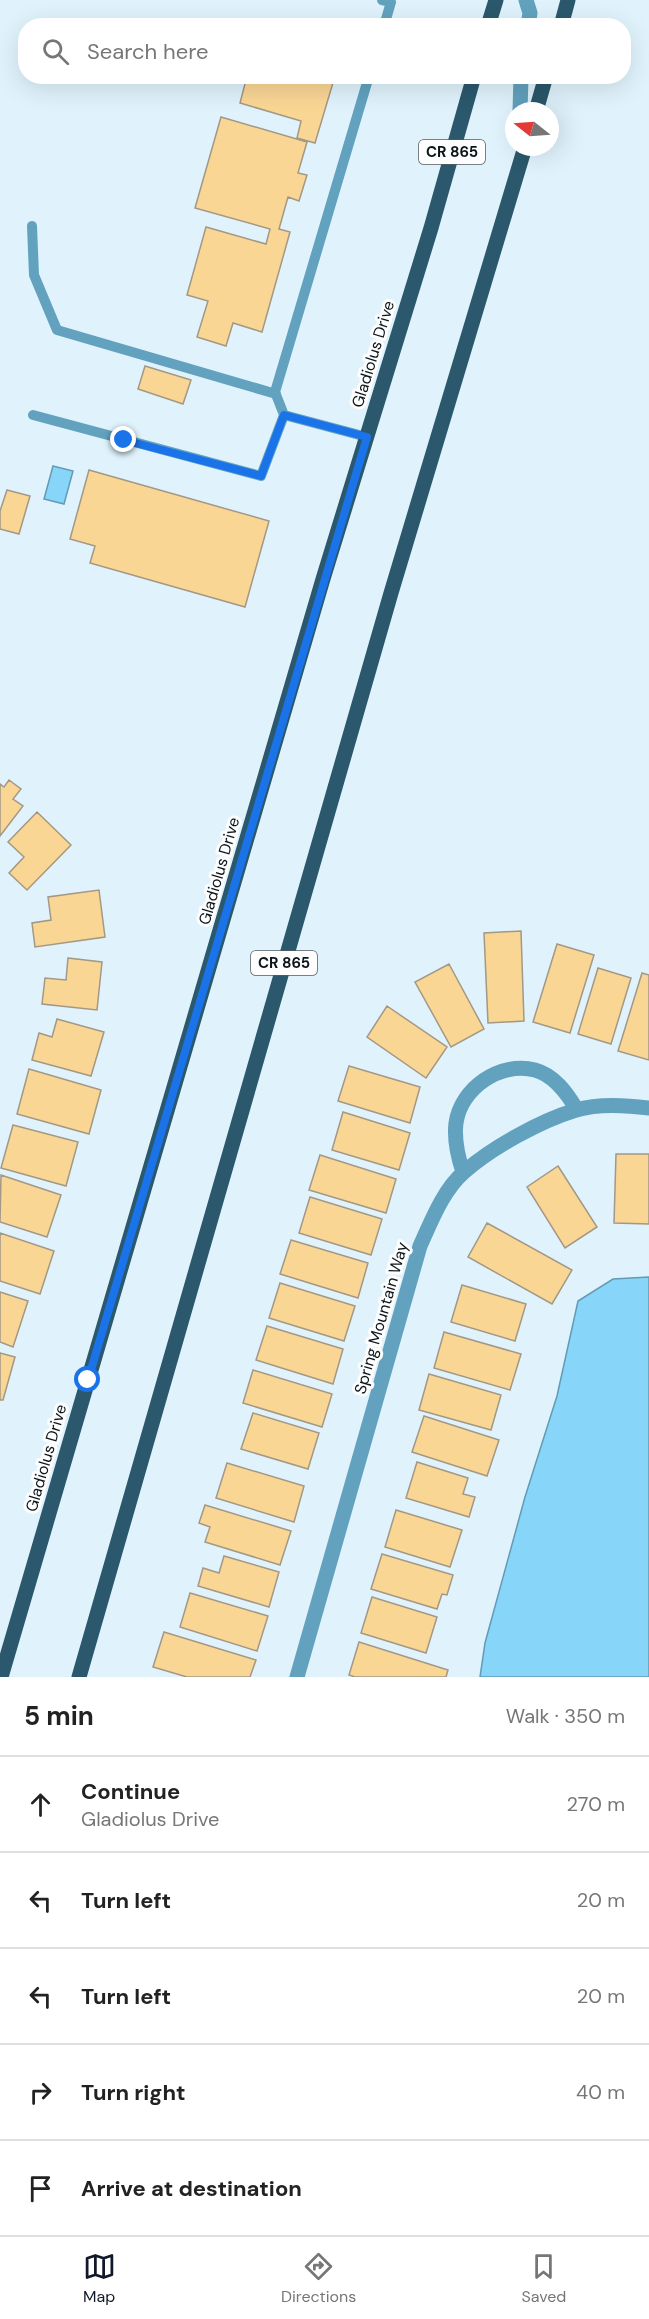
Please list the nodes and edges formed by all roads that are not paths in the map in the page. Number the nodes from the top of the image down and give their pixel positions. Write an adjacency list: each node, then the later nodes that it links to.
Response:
1 (382, 0): 5 (lane)
2 (496, 0): 6 (main road)
3 (526, 0): 7 (street)
4 (568, 0): 8 (main road)
5 (386, 18)
6 (491, 18)
7 (529, 18)
8 (563, 18)
9 (367, 84): 19 (lane)
10 (472, 84): 22 (main road, Gladiolus Drive / CR 865)
11 (521, 84): 13 (street)
12 (544, 84): 14 (main road)
13 (520, 102)
14 (539, 102)
15 (519, 156): 17 (street)
16 (523, 156): 17 (main road, CR 865)
17 (519, 169): 27 (main road, CR 865)
18 (32, 226): 19 (lane)
19 (276, 394): 21 (lane)
20 (33, 415): 21 (lane)
21 (284, 415): 22 (lane)
22 (367, 437): 26 (main road, Gladiolus Drive / CR 865)
23 (649, 1108): 24 (street, Spring Mountain Way)
24 (577, 1110): 25 (street, Spring Mountain Way); 25 (street)
25 (463, 1172): 28 (street, Spring Mountain Way)
26 (1, 1677)
27 (79, 1677)
28 (297, 1677)

